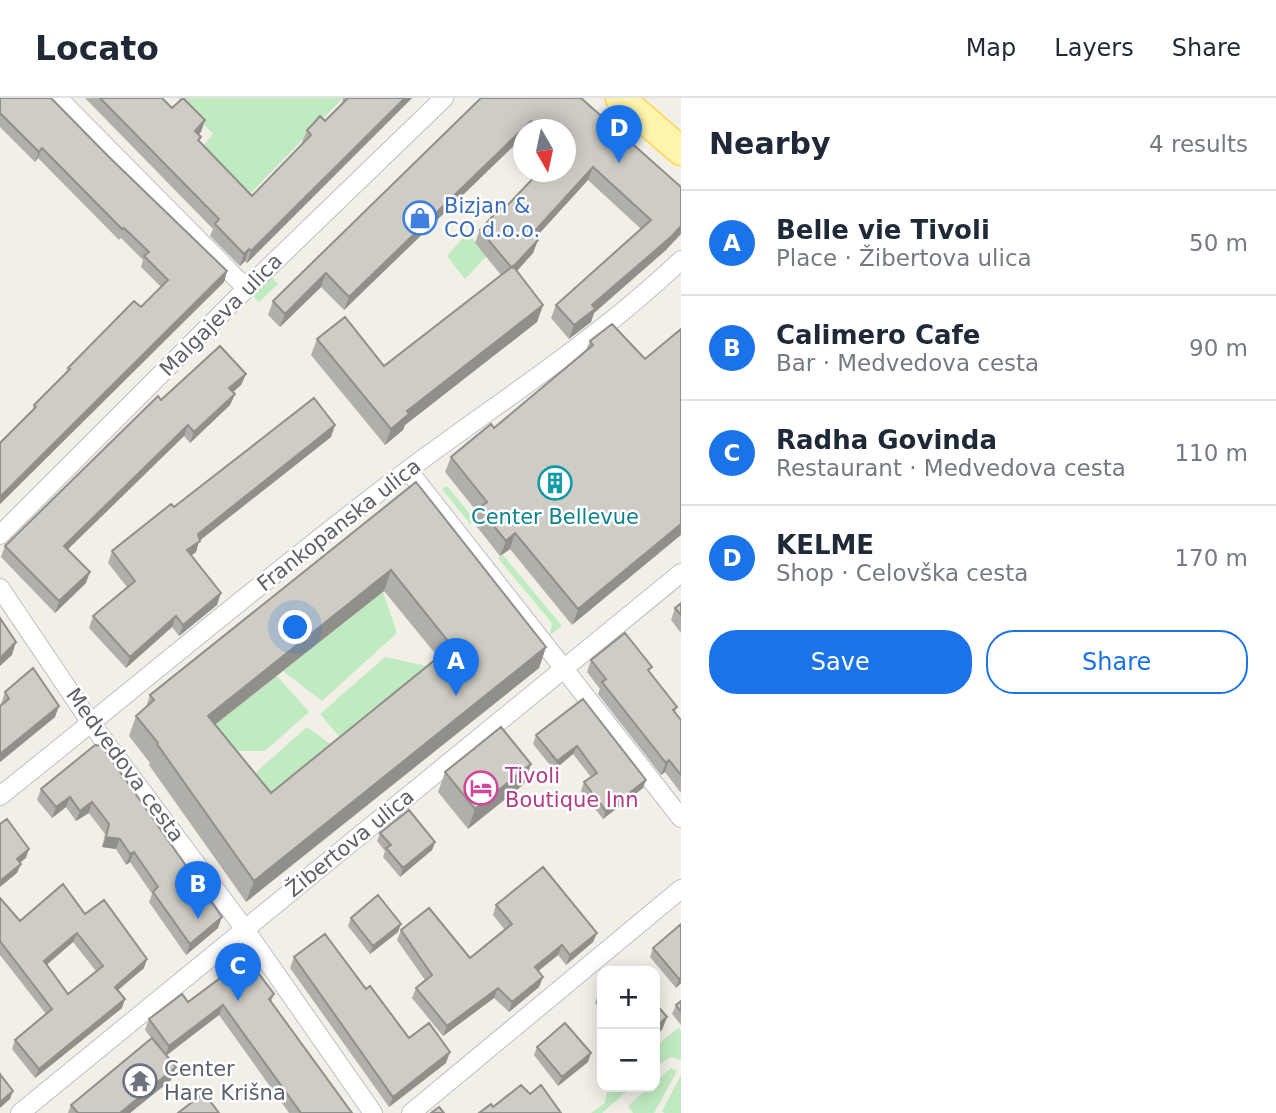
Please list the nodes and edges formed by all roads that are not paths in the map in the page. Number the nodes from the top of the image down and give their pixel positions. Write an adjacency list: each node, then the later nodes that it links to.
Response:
1 (58, 98): 6 (street)
2 (444, 98): 6 (street, Malgajeva ulica)
3 (621, 98): 4 (main road)
4 (681, 150)
5 (681, 260): 7 (street, Frankopanska ulica)
6 (247, 289): 8 (street, Malgajeva ulica)
7 (408, 470): 11 (street); 12 (street, Frankopanska ulica)
8 (0, 535)
9 (681, 573): 11 (street, Žibertova ulica)
10 (0, 588): 12 (street, Medvedova cesta)
11 (565, 669): 14 (street); 16 (street, Žibertova ulica)
12 (91, 723): 13 (street, Frankopanska ulica); 16 (street, Medvedova cesta)
13 (0, 796)
14 (681, 818)
15 (681, 889): 19 (street)
16 (244, 928): 17 (street, Žibertova ulica); 18 (street, Medvedova cesta)
17 (20, 1113)
18 (373, 1113)
19 (411, 1113)

